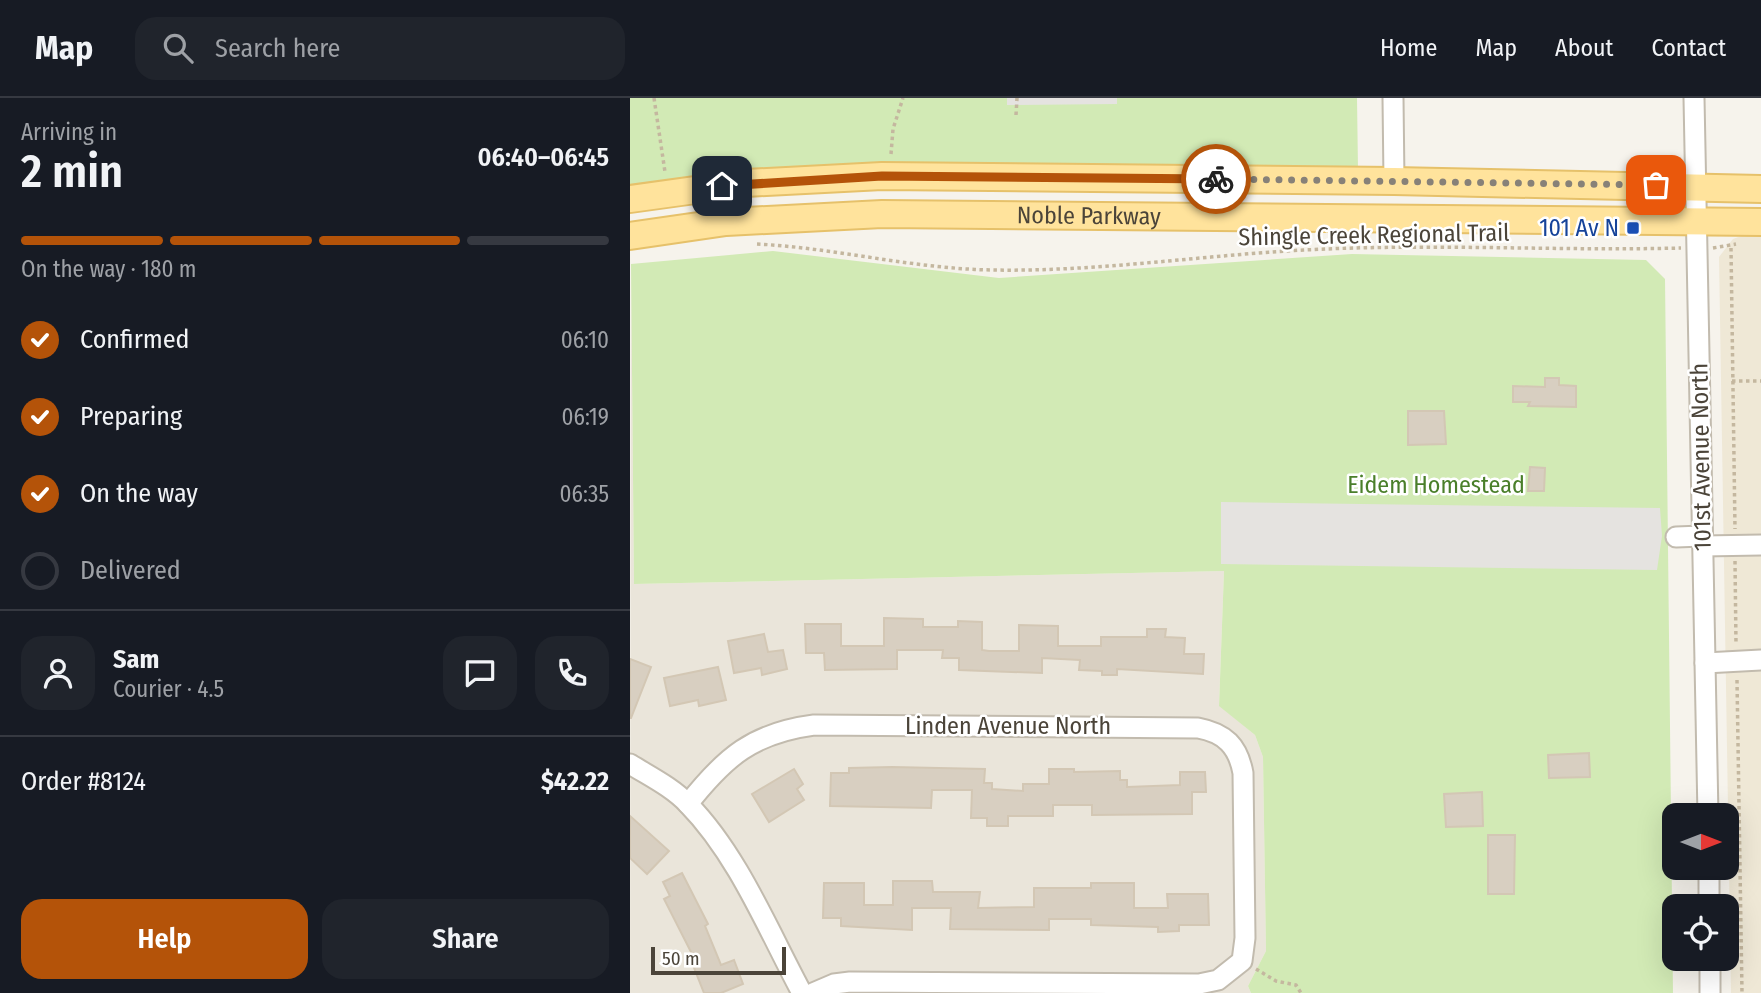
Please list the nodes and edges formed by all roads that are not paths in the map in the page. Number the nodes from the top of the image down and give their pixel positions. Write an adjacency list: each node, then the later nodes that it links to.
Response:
1 (1393, 98): 3 (street)
2 (1694, 98): 4 (street, 101st Avenue North)
3 (1394, 181): 4 (main road, Noble Parkway); 6 (main road, Noble Parkway)
4 (1695, 187): 5 (main road, Noble Parkway); 7 (street, 101st Avenue North)
5 (1761, 190)
6 (630, 198)
7 (1696, 221): 8 (main road, Noble Parkway); 9 (main road, Noble Parkway); 11 (street, 101st Avenue North)
8 (1761, 222)
9 (630, 236)
10 (1676, 537): 11 (street)
11 (1703, 541): 12 (street); 14 (street, 101st Avenue North)
12 (1761, 545)
13 (1761, 660): 14 (street)
14 (1705, 663): 16 (street, 101st Avenue North)
15 (630, 764): 17 (street)
16 (1708, 803)
17 (688, 804): 19 (street); 20 (street, Linden Avenue North)
18 (1710, 971): 21 (street)
19 (802, 993)
20 (813, 993)
21 (1710, 993)

